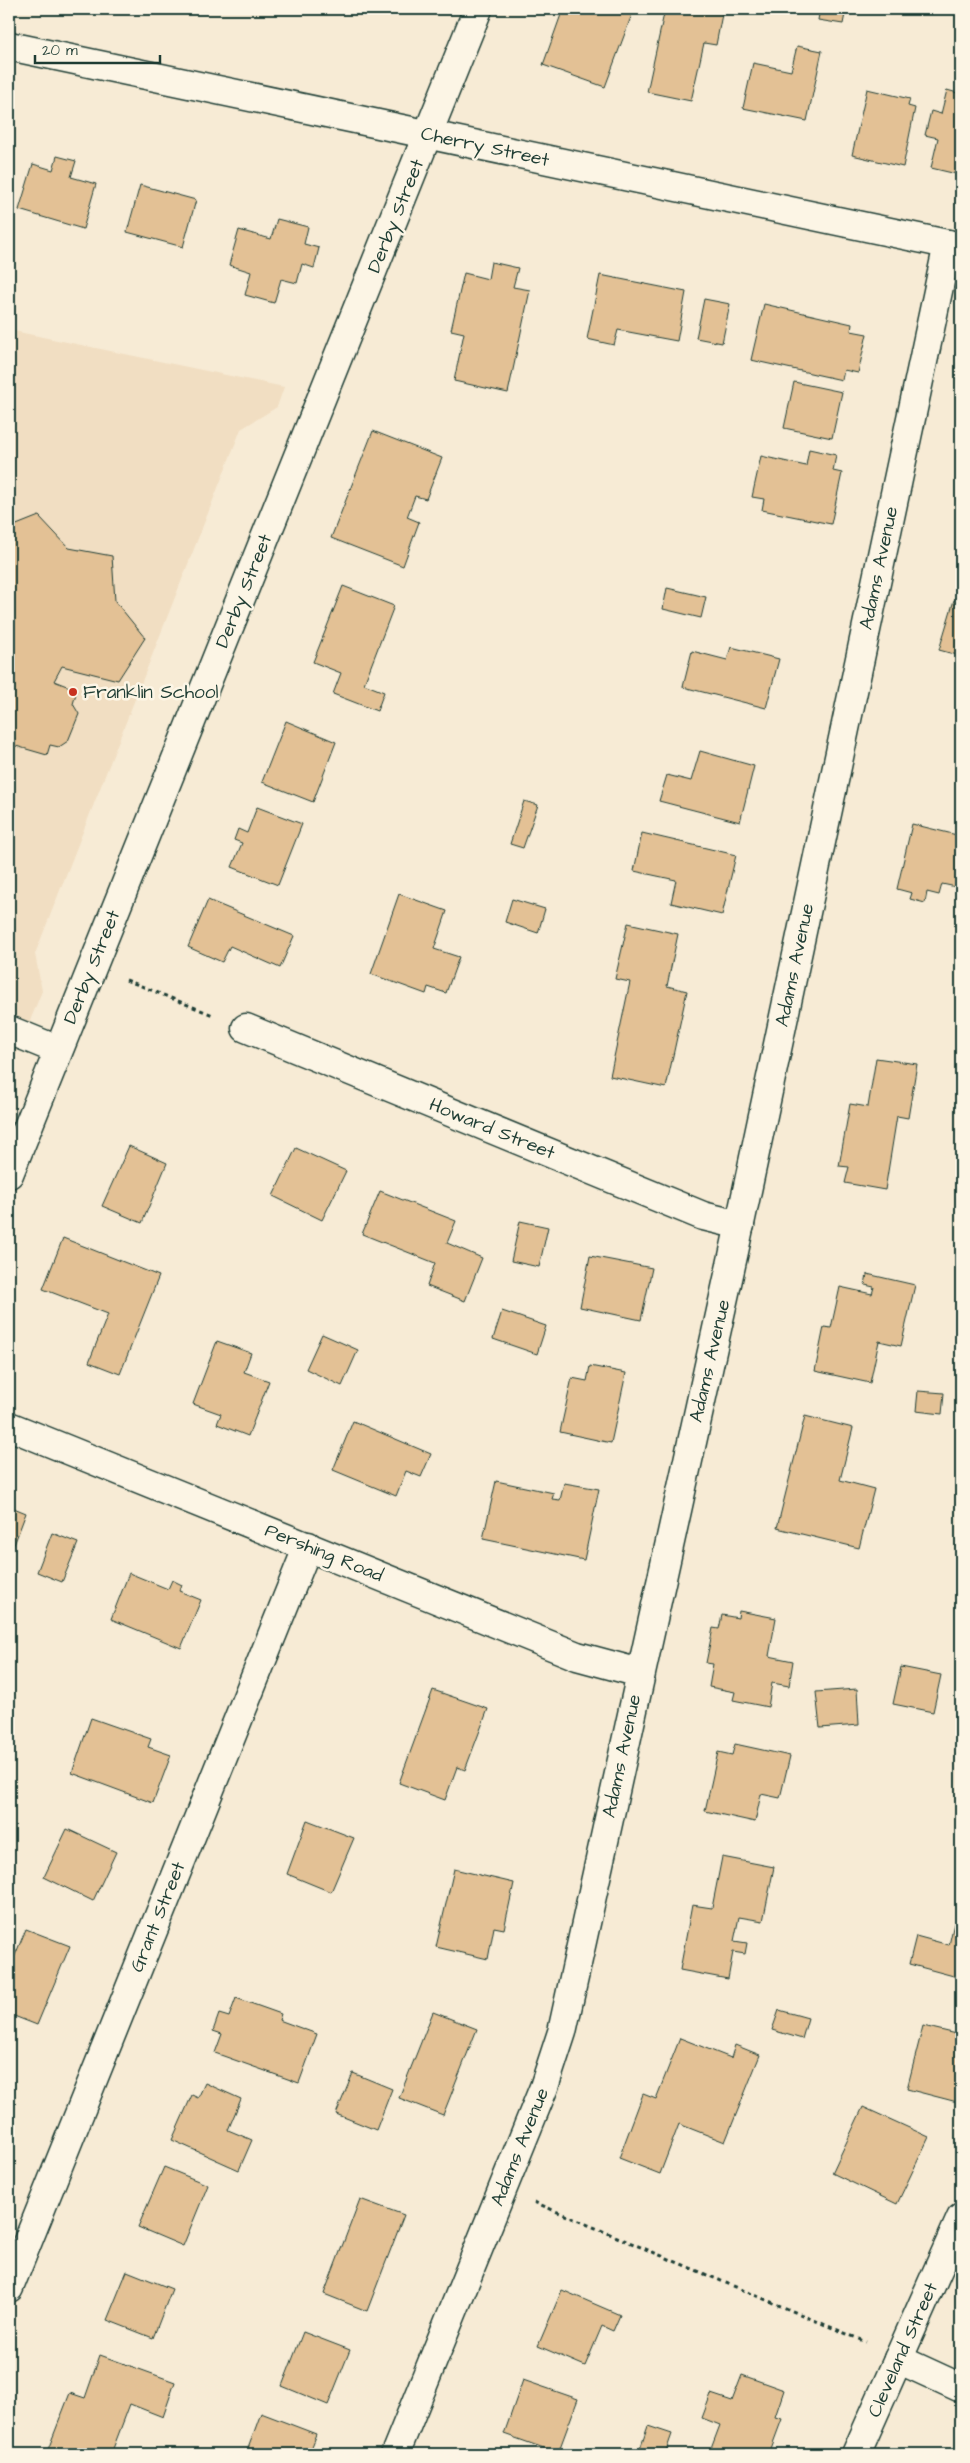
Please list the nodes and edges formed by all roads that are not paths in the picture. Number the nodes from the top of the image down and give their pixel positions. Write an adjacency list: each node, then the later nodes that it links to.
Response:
1 (478, 9): 3 (street, Derby Street)
2 (9, 46): 3 (street, Cherry Street)
3 (428, 136): 4 (street, Cherry Street); 7 (street, Derby Street)
4 (954, 245): 9 (street, Adams Avenue)
5 (246, 1028): 9 (street, Howard Street)
6 (9, 1030): 7 (street)
7 (58, 1050): 8 (street, Derby Street)
8 (9, 1174)
9 (740, 1224): 12 (street, Adams Avenue)
10 (9, 1426): 11 (street, Pershing Road)
11 (308, 1546): 12 (street, Pershing Road); 14 (street, Grant Street)
12 (640, 1673): 17 (street, Adams Avenue)
13 (961, 2218): 15 (street, Cleveland Street)
14 (9, 2288)
15 (898, 2359): 16 (street); 18 (street, Cleveland Street)
16 (961, 2388)
17 (395, 2454)
18 (856, 2454)

